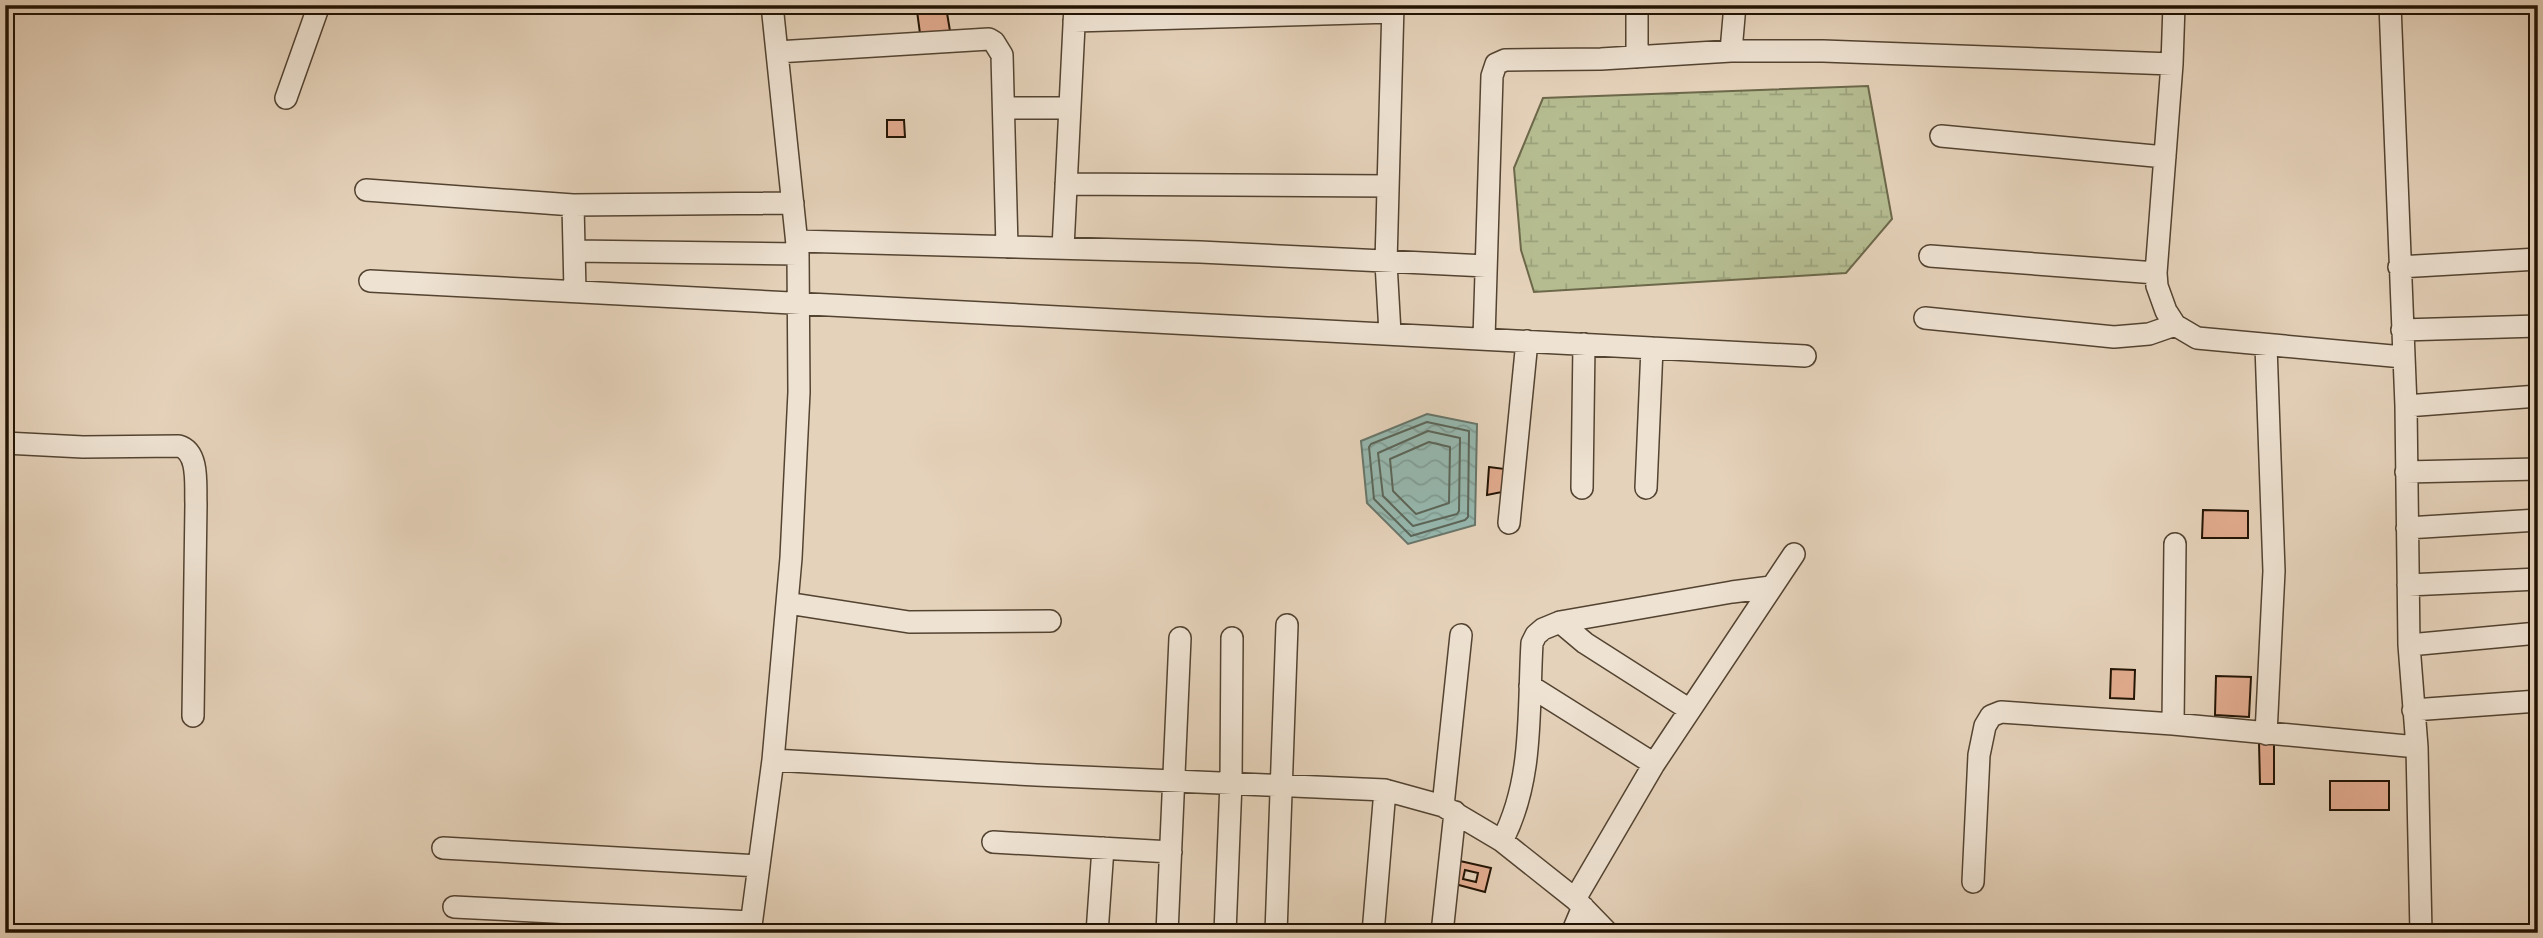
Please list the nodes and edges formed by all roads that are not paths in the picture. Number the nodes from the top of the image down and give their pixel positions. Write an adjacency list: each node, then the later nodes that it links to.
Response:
1 (319, 5): 13 (street)
2 (772, 5): 10 (street)
3 (1637, 5): 11 (street)
4 (1735, 5): 9 (street)
5 (2174, 5): 12 (street)
6 (2390, 5): 31 (street)
7 (1393, 9): 8 (street); 19 (street)
8 (1075, 13): 15 (street)
9 (1731, 51): 11 (street); 12 (street)
10 (777, 52): 14 (street); 21 (street)
11 (1637, 57): 30 (street)
12 (2172, 64): 17 (street)
13 (286, 98)
14 (1005, 108): 15 (street); 24 (street)
15 (1069, 108): 18 (street)
16 (1941, 136): 17 (street)
17 (2165, 157): 32 (street)
18 (1066, 184): 19 (street); 25 (street)
19 (1388, 186): 29 (street)
20 (366, 190): 22 (street)
21 (793, 203): 22 (street); 23 (street)
22 (573, 205): 26 (street)
23 (798, 247): 24 (street); 26 (street); 35 (street)
24 (1007, 247): 25 (street)
25 (1063, 248): 29 (street)
26 (574, 251): 34 (street)
27 (1930, 256): 32 (street)
28 (2538, 259): 31 (street)
29 (1386, 263): 30 (street); 40 (street)
30 (1486, 267): 41 (street)
31 (2399, 267): 39 (street)
32 (2156, 273): 37 (street)
33 (370, 281): 34 (street)
34 (576, 291): 35 (street)
35 (798, 303): 40 (street); 63 (street)
36 (1925, 317): 37 (street)
37 (2175, 325): 44 (street)
38 (2538, 326): 39 (street)
39 (2402, 330): 47 (street)
40 (1390, 333): 41 (street)
41 (1484, 339): 42 (street)
42 (1527, 341): 43 (street); 56 (street)
43 (1584, 344): 45 (street); 53 (street)
44 (2266, 346): 47 (street); 78 (street)
45 (1652, 348): 46 (street); 54 (street)
46 (1805, 356)
47 (2403, 357): 49 (street)
48 (2538, 396): 49 (street)
49 (2406, 406): 52 (street)
50 (5, 443): 76 (street)
51 (2538, 469): 52 (street)
52 (2406, 472): 57 (street)
53 (1582, 488)
54 (1646, 488)
55 (2538, 520): 57 (street)
56 (1509, 523)
57 (2407, 528): 61 (street)
58 (2175, 544): 77 (street)
59 (1794, 554): 62 (street)
60 (2538, 579): 61 (street)
61 (2408, 585): 71 (street)
62 (1771, 587): 65 (street); 74 (street)
63 (787, 603): 64 (street); 80 (street)
64 (1050, 621)
65 (1560, 622): 72 (street); 74 (street)
66 (1287, 625): 84 (street)
67 (2538, 633): 71 (street)
68 (1461, 635): 86 (street)
69 (1180, 638): 82 (street)
70 (1232, 638): 83 (street)
71 (2409, 645): 75 (street)
72 (1530, 686): 81 (street); 87 (street)
73 (2538, 701): 75 (street)
74 (1690, 710): 81 (street)
75 (2413, 710): 79 (street)
76 (193, 716)
77 (2174, 724): 78 (street); 93 (street)
78 (2266, 734): 79 (street)
79 (2417, 747): 105 (street)
80 (773, 760): 82 (street); 92 (street)
81 (1654, 764): 94 (street)
82 (1173, 780): 83 (street); 91 (street)
83 (1231, 782): 84 (street); 99 (street)
84 (1282, 785): 85 (street); 100 (street)
85 (1385, 790): 86 (street); 101 (street)
86 (1449, 809): 87 (street); 102 (street)
87 (1502, 841): 94 (street)
88 (993, 842): 90 (street)
89 (443, 848): 92 (street)
90 (1103, 848): 91 (street); 97 (street)
91 (1171, 852): 98 (street)
92 (759, 866): 96 (street)
93 (1973, 882)
94 (1579, 903): 103 (street); 104 (street)
95 (454, 907): 96 (street)
96 (751, 928)
97 (1097, 933)
98 (1167, 933)
99 (1224, 933)
100 (1276, 933)
101 (1373, 933)
102 (1442, 933)
103 (1572, 933)
104 (1608, 933)
105 (2421, 933)

